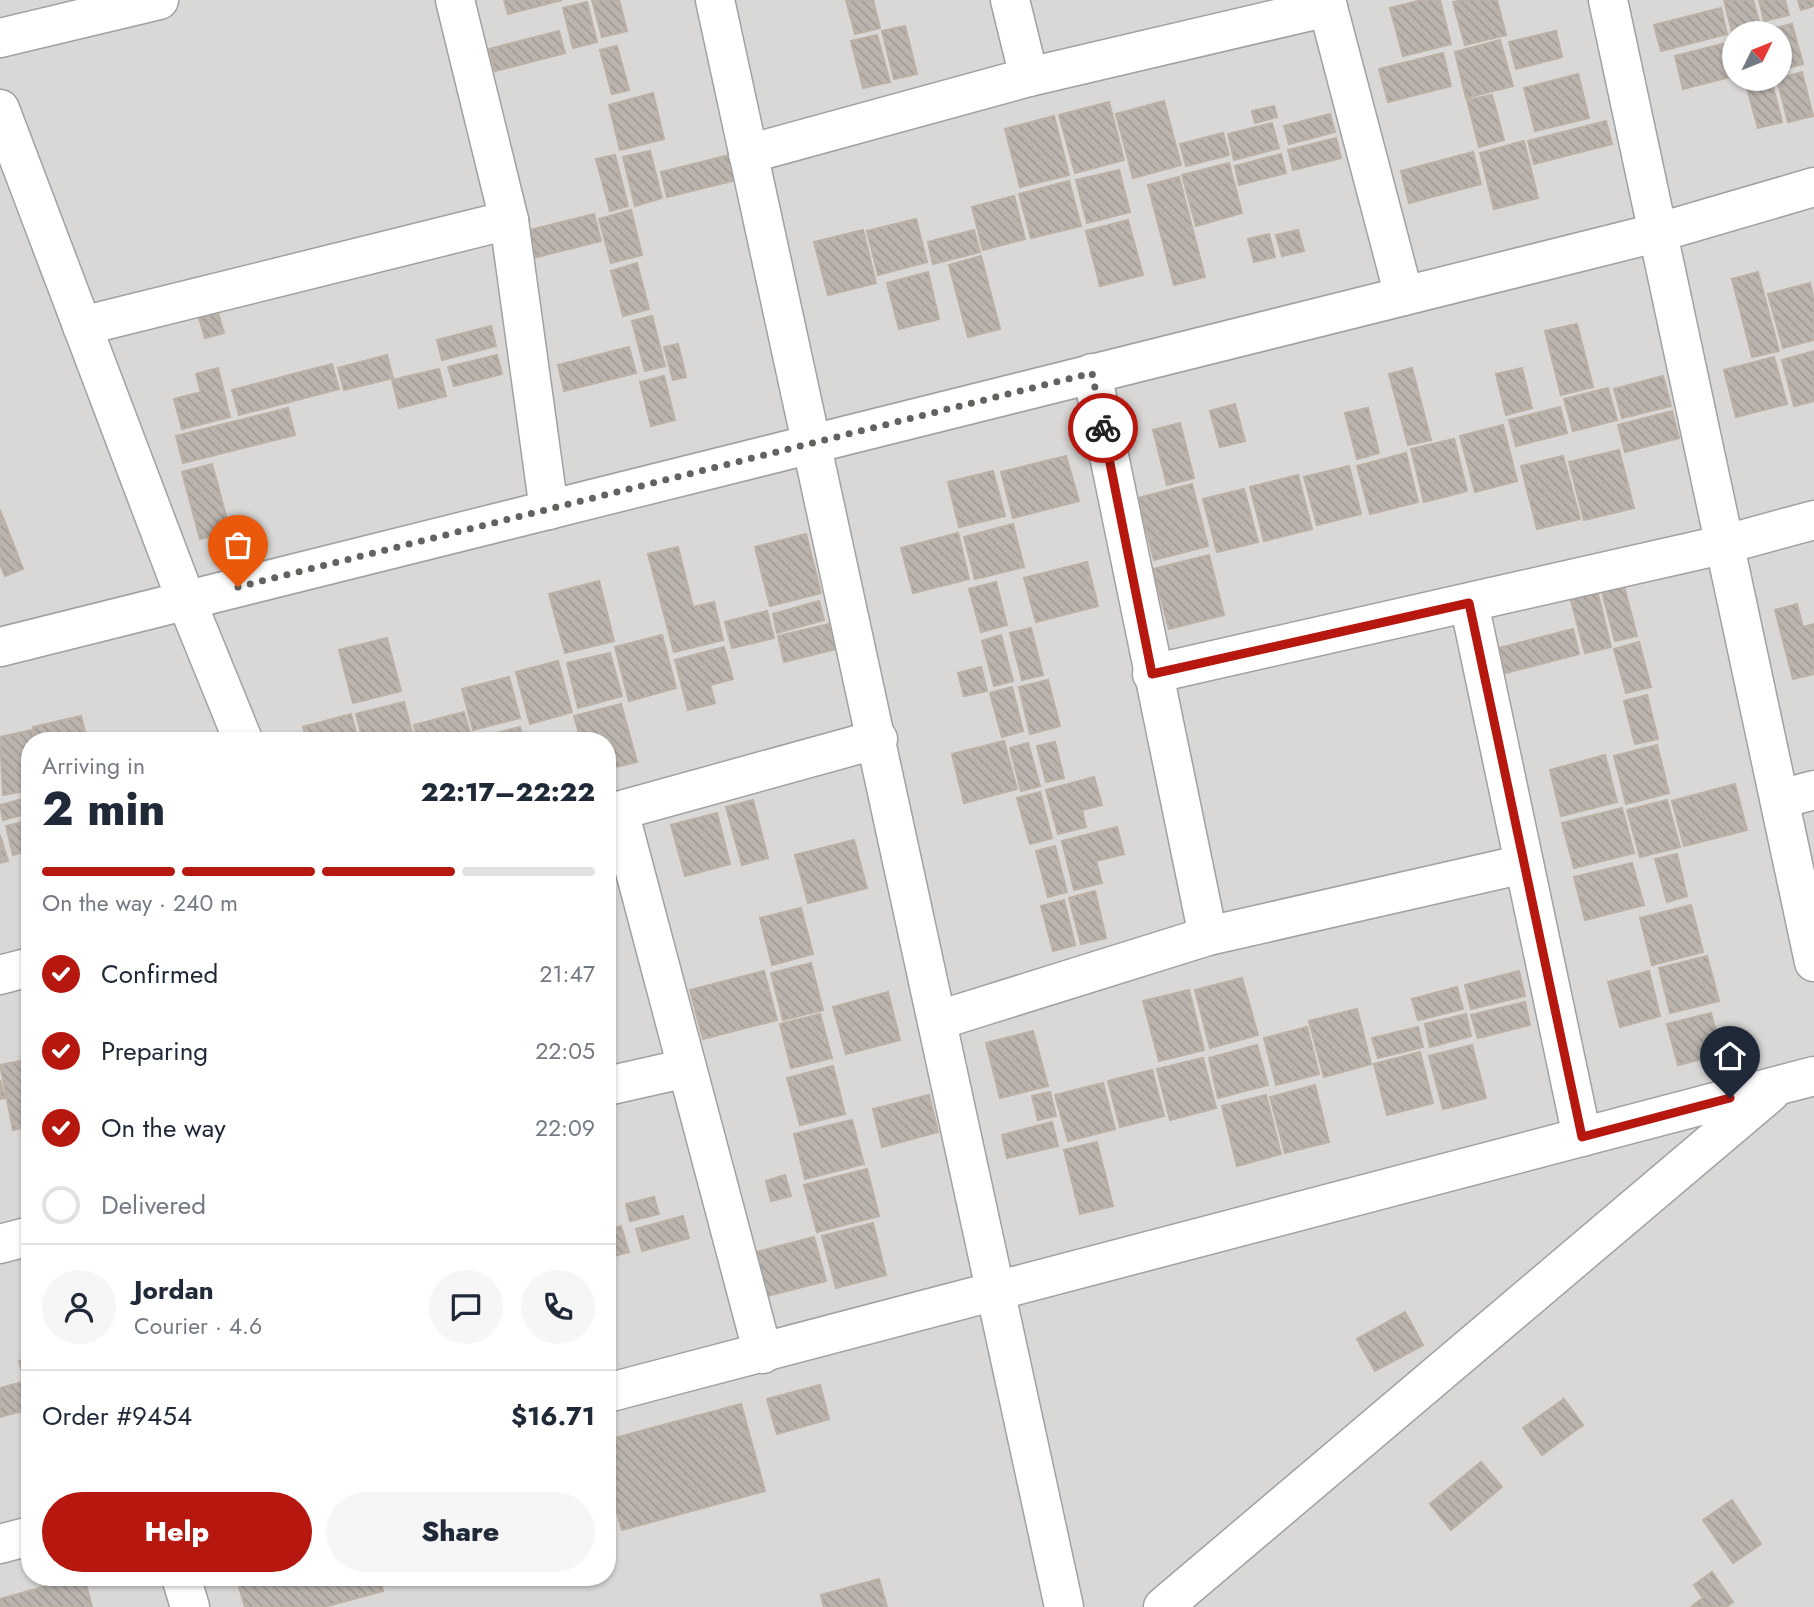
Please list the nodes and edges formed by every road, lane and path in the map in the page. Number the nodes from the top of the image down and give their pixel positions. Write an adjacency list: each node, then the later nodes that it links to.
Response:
1 (159, 0): 7 (street)
2 (455, 0): 12 (street)
3 (715, 0): 10 (street)
4 (1010, 0): 8 (street)
5 (1608, 0): 13 (street)
6 (1327, 4): 8 (street); 14 (street)
7 (0, 38)
8 (1028, 77): 10 (street)
9 (0, 109): 15 (street)
10 (748, 154): 17 (street)
11 (1814, 187): 13 (street)
12 (509, 220): 15 (street); 18 (street)
13 (1660, 232): 14 (street); 20 (street)
14 (1404, 296): 16 (street)
15 (82, 326): 21 (street)
16 (1092, 373): 17 (street); 24 (street)
17 (813, 444): 18 (street); 26 (street)
18 (549, 510): 21 (street)
19 (1814, 520): 20 (street)
20 (1726, 544): 22 (street); 27 (street)
21 (186, 600): 23 (street); 25 (street)
22 (1469, 603): 24 (street); 30 (street)
23 (0, 647)
24 (1152, 674): 31 (street)
25 (240, 732)
26 (878, 739): 28 (street); 35 (street)
27 (1797, 794): 32 (street)
28 (616, 812)
29 (616, 823): 36 (street)
30 (1524, 864): 31 (street); 39 (street)
31 (1208, 936): 35 (street)
32 (1814, 962)
33 (21, 969): 34 (street)
34 (0, 975)
35 (939, 1020): 42 (street)
36 (687, 1068): 38 (street); 43 (street)
37 (1797, 1080): 39 (street); 50 (street)
38 (616, 1084)
39 (1582, 1137): 42 (street)
40 (21, 1238): 41 (street)
41 (0, 1244)
42 (996, 1292): 43 (street); 49 (street)
43 (763, 1354): 44 (street)
44 (616, 1391)
45 (21, 1538): 46 (street)
46 (0, 1544)
47 (184, 1586): 48 (street)
48 (190, 1607)
49 (1064, 1607)
50 (1163, 1607)

